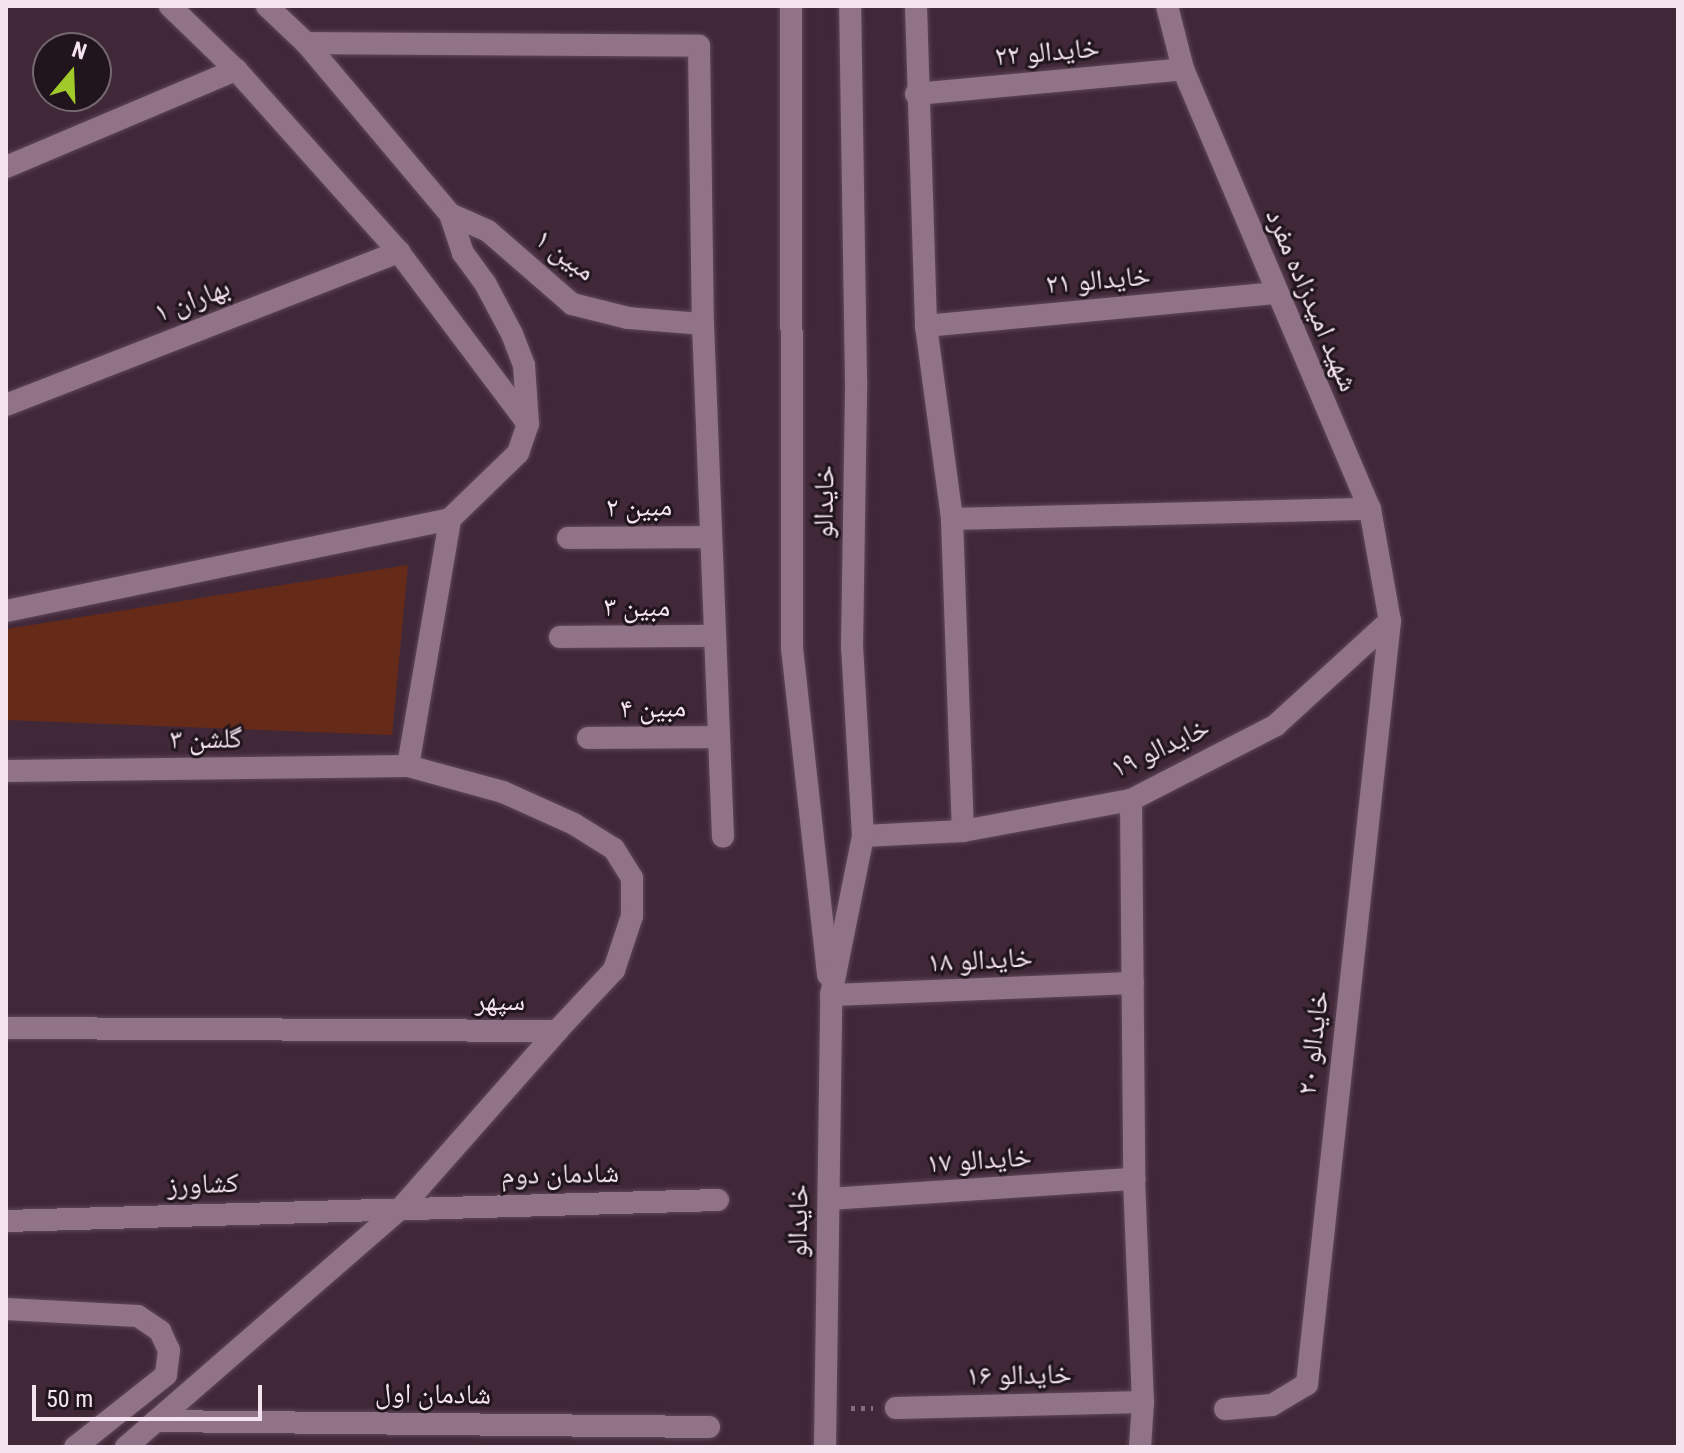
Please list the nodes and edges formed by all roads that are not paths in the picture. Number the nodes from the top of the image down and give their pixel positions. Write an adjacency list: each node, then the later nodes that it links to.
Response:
1 (170, 6): 9 (street)
2 (267, 6): 7 (street)
3 (791, 6): 37 (street, خایدالو)
4 (850, 6): 34 (street, خایدالو)
5 (916, 6): 10 (street)
6 (1167, 6): 8 (street, شهید امیدزاده مفرد)
7 (306, 43): 12 (street); 15 (street)
8 (1183, 69): 10 (street, خایدالو ۲۲); 14 (street, شهید امیدزاده مفرد)
9 (236, 70): 11 (street); 13 (street)
10 (916, 94): 16 (street)
11 (6, 167)
12 (450, 214): 15 (street, مبین ۱); 18 (street)
13 (399, 252): 17 (street, بهاران ۱); 18 (street)
14 (1276, 293): 16 (street, خایدالو ۲۱); 19 (street, شهید امیدزاده مفرد)
15 (703, 324): 22 (street)
16 (926, 326): 21 (street)
17 (6, 405)
18 (528, 424): 20 (street)
19 (1370, 509): 21 (street); 25 (street, شهید امیدزاده مفرد)
20 (450, 519): 24 (street); 30 (street)
21 (952, 519): 33 (street)
22 (710, 537): 23 (street, مبین ۲); 26 (street)
23 (568, 538)
24 (6, 611)
25 (1390, 621): 32 (street, خایدالو ۱۹); 48 (street, خایدالو ۲۰)
26 (713, 636): 27 (street, مبین ۳); 28 (street)
27 (560, 637)
28 (718, 737): 29 (street, مبین ۴); 35 (street)
29 (588, 738)
30 (408, 766): 31 (street, گلشن ۳); 39 (street, سپهر)
31 (6, 771)
32 (1131, 800): 33 (street, خایدالو ۱۹); 36 (street)
33 (963, 831): 34 (street, خایدالو ۱۹)
34 (863, 836): 37 (street, خایدالو)
35 (723, 837)
36 (1133, 983): 37 (street, خایدالو ۱۸); 40 (street)
37 (831, 995): 41 (street, خایدالو)
38 (6, 1028): 39 (street, سپهر)
39 (557, 1031): 43 (street)
40 (1134, 1179): 41 (street, خایدالو ۱۷); 46 (street)
41 (829, 1199): 53 (street, خایدالو)
42 (718, 1200): 43 (street, شادمان دوم)
43 (402, 1207): 44 (street, کشاورز); 49 (street)
44 (6, 1221)
45 (6, 1309): 51 (street)
46 (1143, 1402): 47 (street, خایدالو ۱۶); 54 (street)
47 (896, 1408)
48 (1225, 1409)
49 (156, 1421): 50 (street, شادمان اول); 52 (street)
50 (709, 1427)
51 (75, 1447)
52 (126, 1447)
53 (825, 1447)
54 (1140, 1447)

